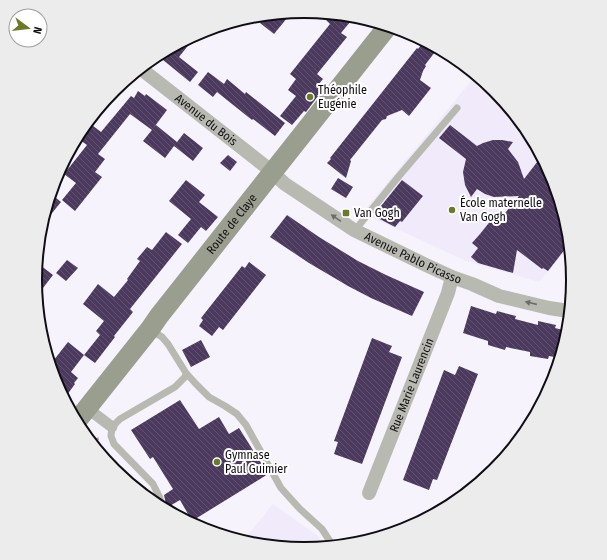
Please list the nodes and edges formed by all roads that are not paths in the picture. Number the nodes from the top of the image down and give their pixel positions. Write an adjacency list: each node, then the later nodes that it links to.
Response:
1 (384, 31): 4 (main road, Route de Claye)
2 (145, 72): 4 (street, Avenue du Bois)
3 (457, 108): 5 (lane)
4 (272, 172): 5 (street, Avenue Pablo Picasso, one-way to 4); 8 (main road, Route de Claye)
5 (356, 231): 6 (street, Avenue Pablo Picasso)
6 (452, 277): 7 (street, Avenue Pablo Picasso, one-way to 6); 12 (street, Rue Marie Laurencin)
7 (563, 310)
8 (150, 329): 9 (lane); 10 (main road, Route de Claye)
9 (186, 372): 11 (lane); 14 (lane)
10 (82, 415): 11 (street)
11 (112, 427): 13 (lane)
12 (369, 493)
13 (160, 499)
14 (329, 541)

